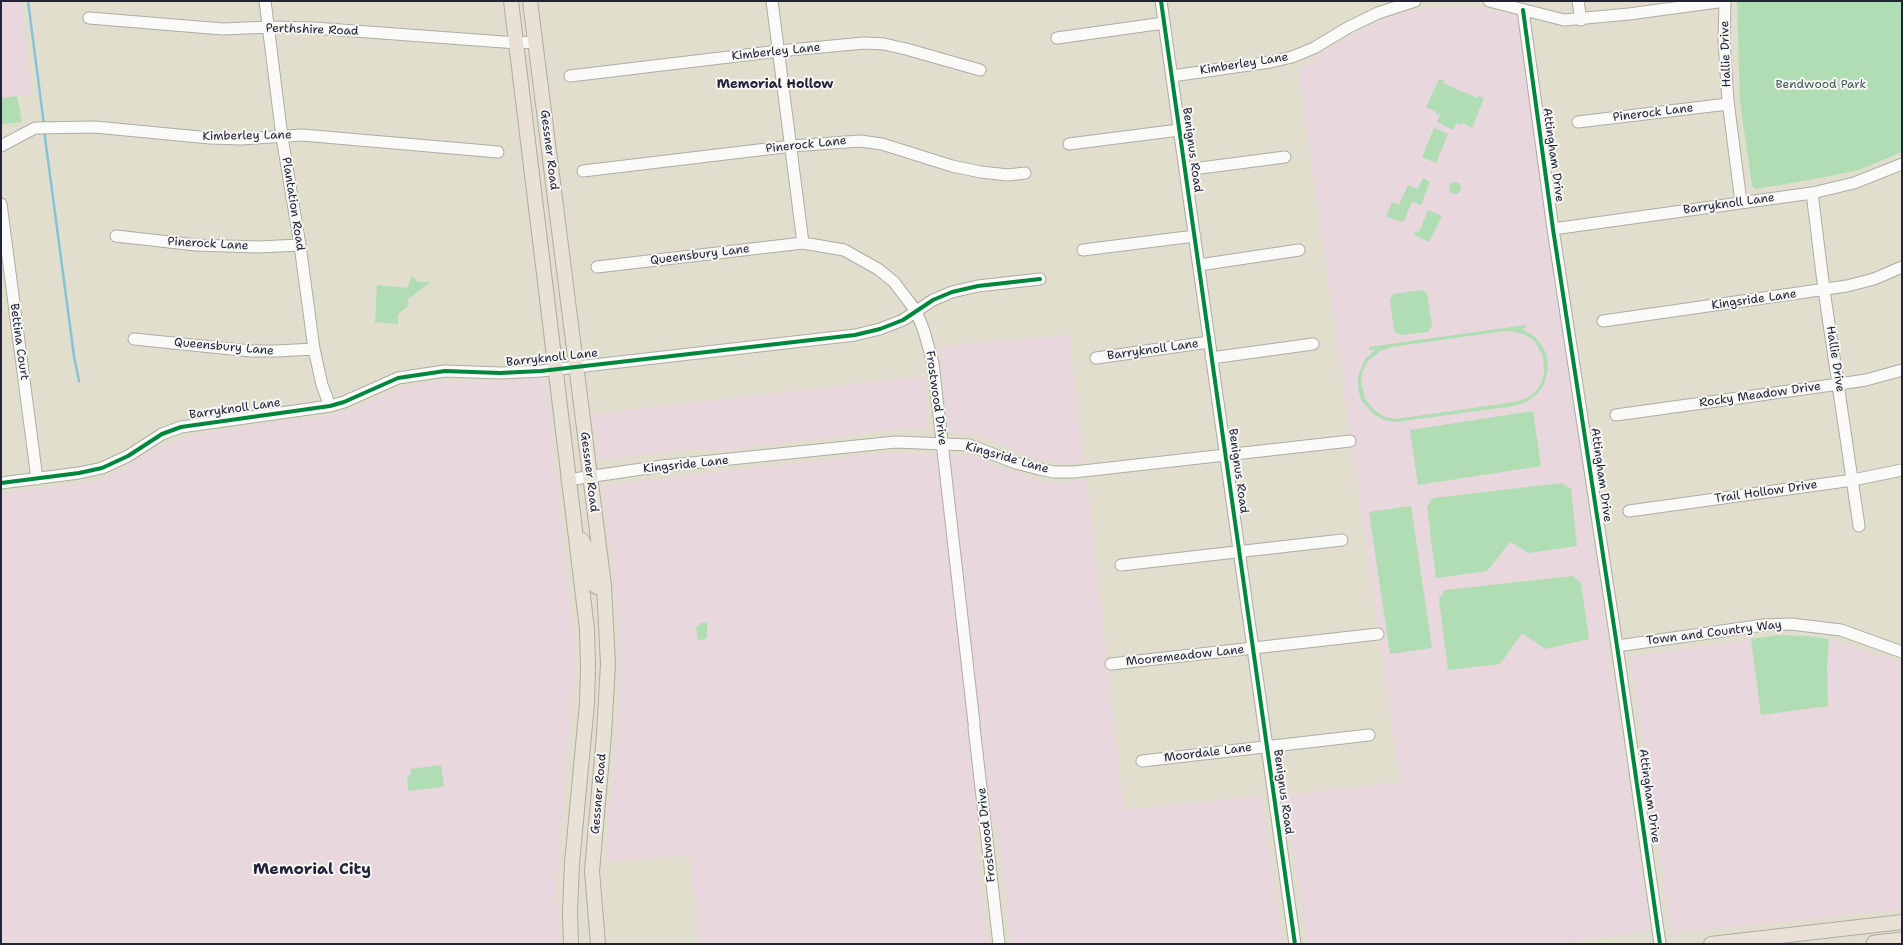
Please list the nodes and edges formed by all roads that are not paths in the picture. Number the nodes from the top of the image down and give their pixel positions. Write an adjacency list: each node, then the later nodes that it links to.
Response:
1 (265, 1): 14 (street, Plantation Road)
2 (511, 1): 17 (main road, Gessner Road)
3 (530, 1): 16 (main road, Gessner Road)
4 (772, 1): 18 (street)
5 (1161, 1): 13 (street, Benignus Road)
6 (1415, 1): 21 (street, Kimberley Lane)
7 (1489, 1): 10 (street)
8 (1578, 1): 12 (street)
9 (1725, 1): 12 (street); 22 (street, Hallie Drive)
10 (1523, 10): 12 (street); 40 (street, Attingham Drive)
11 (89, 18): 14 (street, Perthshire Road)
12 (1580, 20)
13 (1164, 24): 15 (street); 21 (street, Benignus Road)
14 (269, 27): 17 (street, Perthshire Road); 25 (street, Plantation Road)
15 (1057, 38)
16 (535, 42): 17 (street, Perthshire Road); 38 (main road, Gessner Road)
17 (517, 43): 39 (main road, Gessner Road)
18 (779, 51): 19 (street, Kimberley Lane); 20 (street, Kimberley Lane); 27 (street)
19 (980, 70)
20 (570, 76)
21 (1172, 76): 24 (street, Benignus Road)
22 (1728, 104): 23 (street, Pinerock Lane); 36 (street, Hallie Drive)
23 (1578, 122)
24 (1179, 130): 26 (street); 32 (street, Benignus Road)
25 (282, 136): 28 (street, Kimberley Lane); 29 (street, Kimberley Lane); 44 (street, Plantation Road)
26 (1069, 144)
27 (792, 146): 33 (street, Pinerock Lane); 34 (street, Pinerock Lane); 43 (street)
28 (2, 148)
29 (498, 152)
30 (1285, 157): 32 (street)
31 (1902, 164): 35 (street, Barryknoll Lane)
32 (1185, 170): 42 (street, Benignus Road)
33 (583, 171)
34 (1025, 173)
35 (1812, 193): 36 (street, Barryknoll Lane); 51 (street, Hallie Drive)
36 (1741, 202): 40 (street, Barryknoll Lane)
37 (1, 204): 71 (street, Bettina Court)
38 (558, 220): 39 (main road); 60 (main road, Gessner Road)
39 (538, 222): 61 (main road, Gessner Road)
40 (1553, 229): 83 (street, Attingham Drive)
41 (116, 236): 44 (street, Pinerock Lane)
42 (1195, 236): 45 (street); 47 (street, Benignus Road)
43 (803, 243): 49 (street, Queensbury Lane); 52 (street, Frostwood Drive)
44 (300, 245): 57 (street, Plantation Road)
45 (1083, 250)
46 (1299, 250): 47 (street)
47 (1199, 265): 55 (street, Benignus Road)
48 (1902, 267): 51 (street, Kingsride Lane)
49 (597, 268)
50 (1040, 279): 52 (street, Barryknoll Lane)
51 (1824, 290): 53 (street, Kingsride Lane); 63 (street, Hallie Drive)
52 (916, 311): 60 (street, Barryknoll Lane); 67 (street, Frostwood Drive)
53 (1603, 321)
54 (134, 339): 57 (street, Queensbury Lane)
55 (1209, 342): 58 (street, Barryknoll Lane); 59 (street, Benignus Road)
56 (1313, 344): 59 (street, Barryknoll Lane)
57 (314, 349): 64 (street, Plantation Road)
58 (1096, 358)
59 (1212, 358): 68 (street, Benignus Road)
60 (576, 367): 61 (street, Barryknoll Lane); 70 (main road, Gessner Road)
61 (555, 369): 64 (street, Barryknoll Lane); 72 (main road, Gessner Road)
62 (1902, 370): 63 (street, Rocky Meadow Drive)
63 (1839, 384): 65 (street, Rocky Meadow Drive); 73 (street, Hallie Drive)
64 (330, 406): 71 (street, Barryknoll Lane)
65 (1616, 415)
66 (1350, 441): 68 (street, Kingsride Lane)
67 (942, 443): 68 (street, Kingsride Lane); 70 (street, Kingsride Lane); 93 (street, Frostwood Drive)
68 (1225, 455): 79 (street, Benignus Road)
69 (1902, 470): 73 (street, Trail Hollow Drive)
70 (589, 476): 72 (street, Kingsride Lane); 81 (main road, Gessner Road)
71 (37, 478): 74 (street, Barryknoll Lane)
72 (568, 480): 76 (main road, Gessner Road)
73 (1853, 480): 75 (street, Trail Hollow Drive); 77 (street, Hallie Drive)
74 (1, 483)
75 (1629, 512)
76 (574, 526): 81 (main road); 91 (main road, Gessner Road)
77 (1859, 526)
78 (1342, 540): 79 (street)
79 (1239, 552): 80 (street); 84 (street, Benignus Road)
80 (1121, 565)
81 (604, 586): 92 (main road, Gessner Road)
82 (1378, 634): 84 (street, Mooremeadow Lane)
83 (1618, 646): 85 (street, Town and Country Way); 95 (street, Attingham Drive)
84 (1252, 649): 86 (street, Mooremeadow Lane); 88 (street, Benignus Road)
85 (1902, 652)
86 (1111, 664)
87 (1369, 734): 88 (street, Moordale Lane)
88 (1266, 746): 89 (street, Moordale Lane); 94 (street, Benignus Road)
89 (1142, 761)
90 (1902, 922): 96 (main road)
91 (571, 944)
92 (598, 944)
93 (999, 944)
94 (1295, 944)
95 (1660, 944)
96 (1711, 944)

